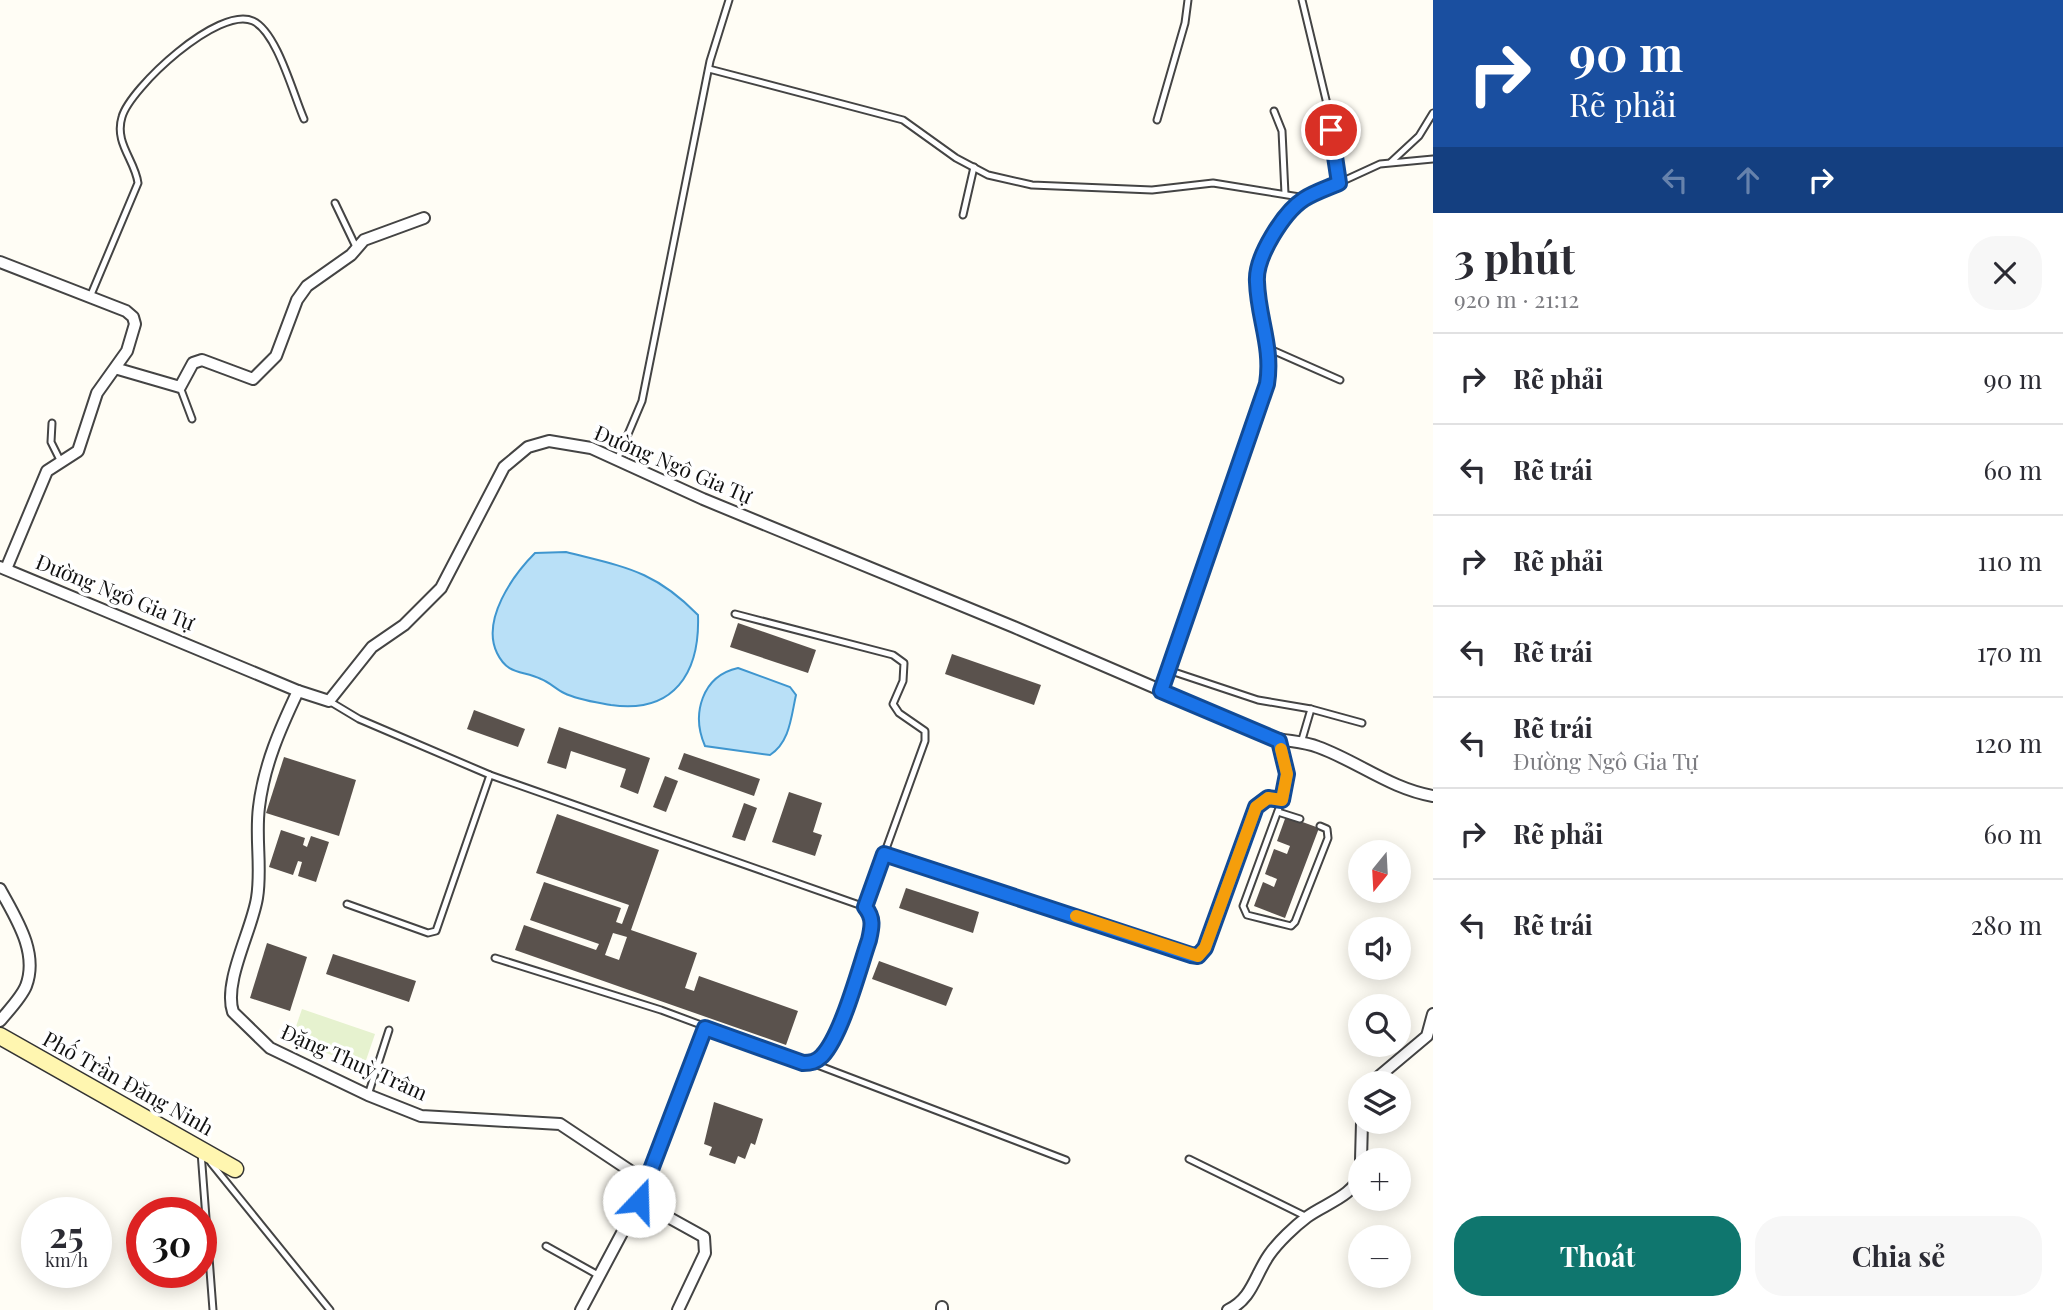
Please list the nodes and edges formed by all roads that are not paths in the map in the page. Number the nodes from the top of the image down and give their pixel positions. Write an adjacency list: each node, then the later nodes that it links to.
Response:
1 (729, 0): 4 (lane)
2 (1188, 0): 8 (lane)
3 (1302, 0): 12 (lane)
4 (709, 69): 11 (lane); 27 (lane)
5 (1274, 111): 13 (lane)
6 (1433, 113): 10 (lane)
7 (304, 119): 20 (lane)
8 (1157, 120)
9 (1433, 159): 10 (lane)
10 (1391, 162): 12 (lane)
11 (974, 167): 13 (lane); 16 (lane)
12 (1339, 183): 14 (lane)
13 (1285, 194): 14 (lane)
14 (1306, 198): 21 (lane)
15 (335, 203): 18 (lane)
16 (963, 215)
17 (424, 218): 18 (street)
18 (356, 249): 24 (street)
19 (0, 262): 20 (street)
20 (90, 297): 22 (street)
21 (1270, 349): 23 (lane); 31 (lane)
22 (118, 369): 24 (street); 28 (street)
23 (1340, 380)
24 (180, 387): 25 (lane)
25 (192, 419)
26 (52, 423): 28 (lane)
27 (617, 460): 33 (street, Đường Ngô Gia Tự); 34 (street, Đường Ngô Gia Tự)
28 (61, 462): 29 (street)
29 (3, 568): 32 (street, Đường Ngô Gia Tự)
30 (734, 614): 45 (lane)
31 (1168, 670): 33 (lane); 35 (lane)
32 (298, 691): 34 (street, Đường Ngô Gia Tự); 57 (street, Đặng Thuỳ Trâm)
33 (1161, 691): 37 (street, Đường Ngô Gia Tự)
34 (329, 701): 39 (lane)
35 (1311, 709): 36 (lane); 38 (lane)
36 (1362, 723)
37 (1279, 741): 38 (street, Đường Ngô Gia Tự); 41 (lane)
38 (1301, 743): 40 (street, Đường Ngô Gia Tự)
39 (490, 775): 47 (lane); 48 (lane)
40 (1433, 796)
41 (1282, 800): 42 (lane); 45 (lane)
42 (1278, 812): 43 (lane); 44 (lane)
43 (1300, 819)
44 (1320, 826)
45 (884, 854): 48 (lane)
46 (0, 889): 51 (street)
47 (347, 904)
48 (865, 907): 55 (lane)
49 (495, 958): 52 (lane)
50 (1433, 1014): 56 (street)
51 (0, 1021)
52 (705, 1028): 55 (lane); 62 (lane)
53 (388, 1030): 57 (lane)
54 (0, 1036): 58 (street, Phố Trần Đăng Ninh)
55 (812, 1063): 60 (lane)
56 (1385, 1071)
57 (368, 1095): 62 (street, Đặng Thuỳ Trâm)
58 (200, 1149): 61 (street, Phố Trần Đăng Ninh); 68 (lane); 69 (lane)
59 (1189, 1159): 65 (lane)
60 (1066, 1160)
61 (235, 1169)
62 (643, 1188): 64 (street)
63 (1348, 1190): 65 (street)
64 (639, 1201): 67 (street); 71 (street)
65 (1307, 1217): 72 (street)
66 (546, 1246): 67 (lane)
67 (598, 1275): 70 (street)
68 (213, 1310)
69 (330, 1310)
70 (581, 1310)
71 (678, 1310)
72 (1228, 1310)

